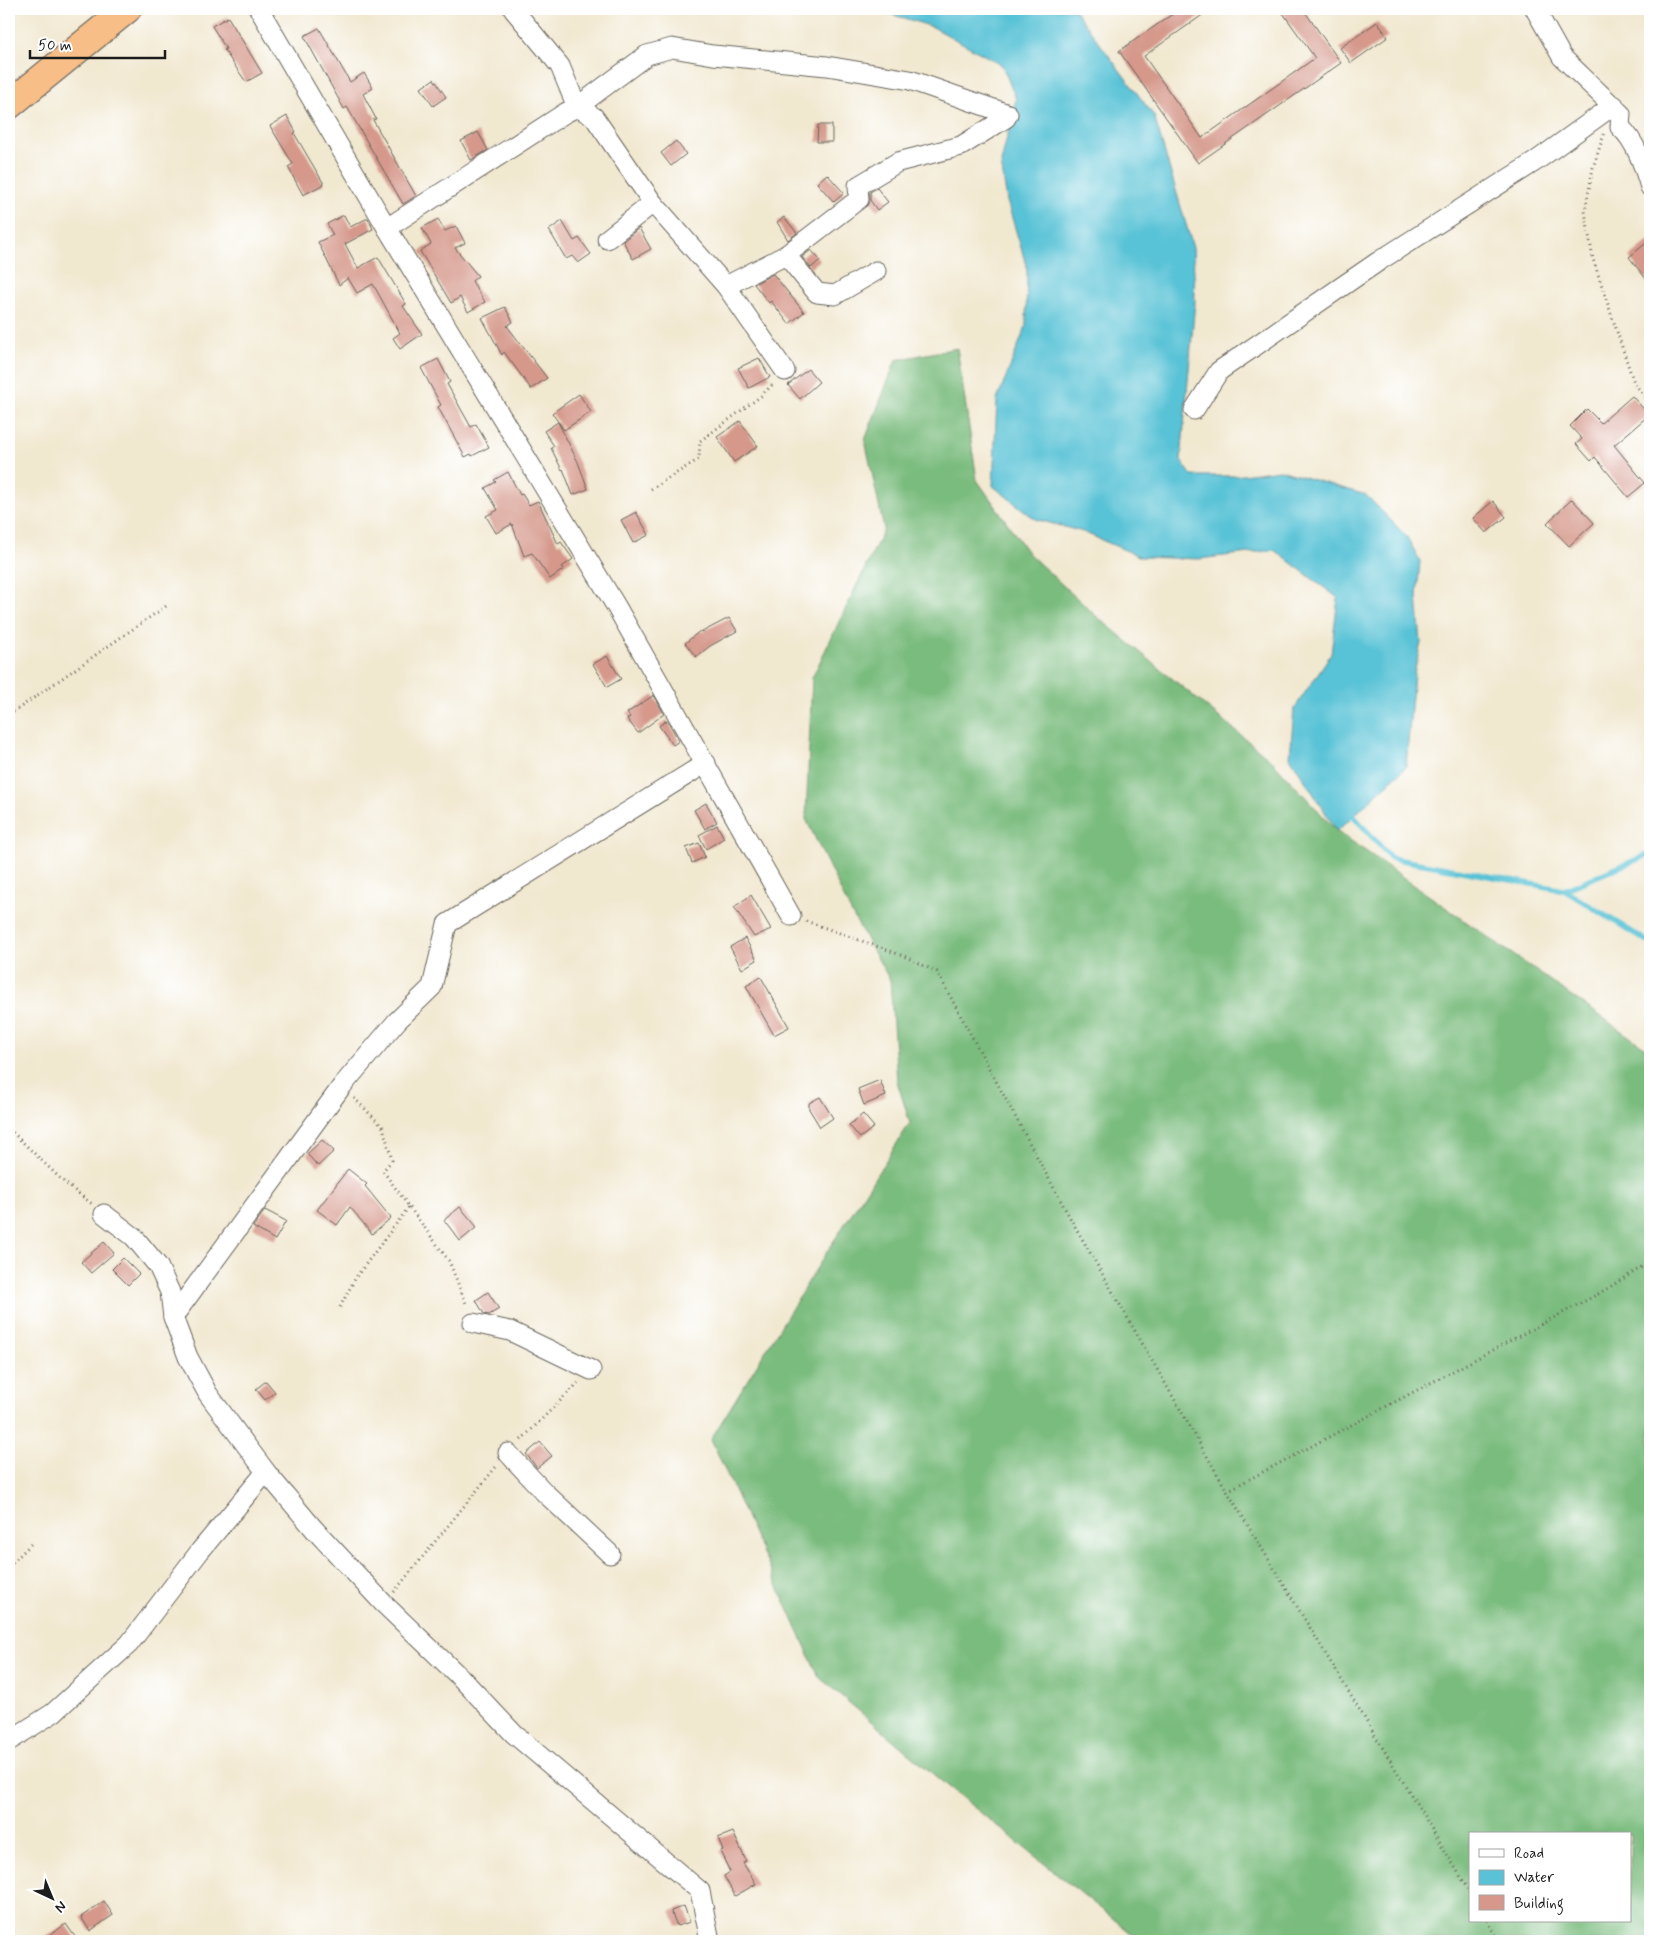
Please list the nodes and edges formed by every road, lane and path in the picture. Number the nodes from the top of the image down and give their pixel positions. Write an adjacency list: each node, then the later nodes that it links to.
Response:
1 (127, 9): 5 (highway)
2 (259, 9): 10 (street)
3 (513, 9): 6 (street)
4 (1535, 9): 7 (street)
5 (9, 105)
6 (577, 107): 9 (street); 10 (street); 12 (street)
7 (1618, 115): 8 (street); 16 (path); 17 (street)
8 (1650, 187)
9 (653, 203): 11 (street); 14 (street)
10 (387, 228): 21 (street)
11 (607, 240)
12 (786, 255): 13 (street); 14 (street)
13 (876, 271)
14 (726, 286): 15 (street)
15 (785, 371): 18 (path)
16 (1650, 403)
17 (1194, 410)
18 (652, 489)
19 (169, 604): 20 (path)
20 (9, 715)
21 (706, 764): 22 (street); 23 (street)
22 (791, 916): 34 (path)
23 (342, 1086): 25 (path); 29 (street)
24 (9, 1129): 26 (path)
25 (409, 1207): 28 (path); 30 (path)
26 (104, 1214): 29 (street)
27 (1650, 1262): 34 (path)
28 (340, 1306)
29 (173, 1317): 33 (street)
30 (473, 1323): 31 (street)
31 (591, 1370): 32 (path)
32 (508, 1453): 36 (street); 38 (path)
33 (266, 1472): 38 (street); 39 (street)
34 (1227, 1491): 40 (path)
35 (33, 1542): 37 (path)
36 (610, 1554)
37 (9, 1566)
38 (384, 1604): 42 (street)
39 (9, 1741)
40 (1469, 1890)
41 (1488, 1922): 43 (path)
42 (710, 1941)
43 (1498, 1941)

